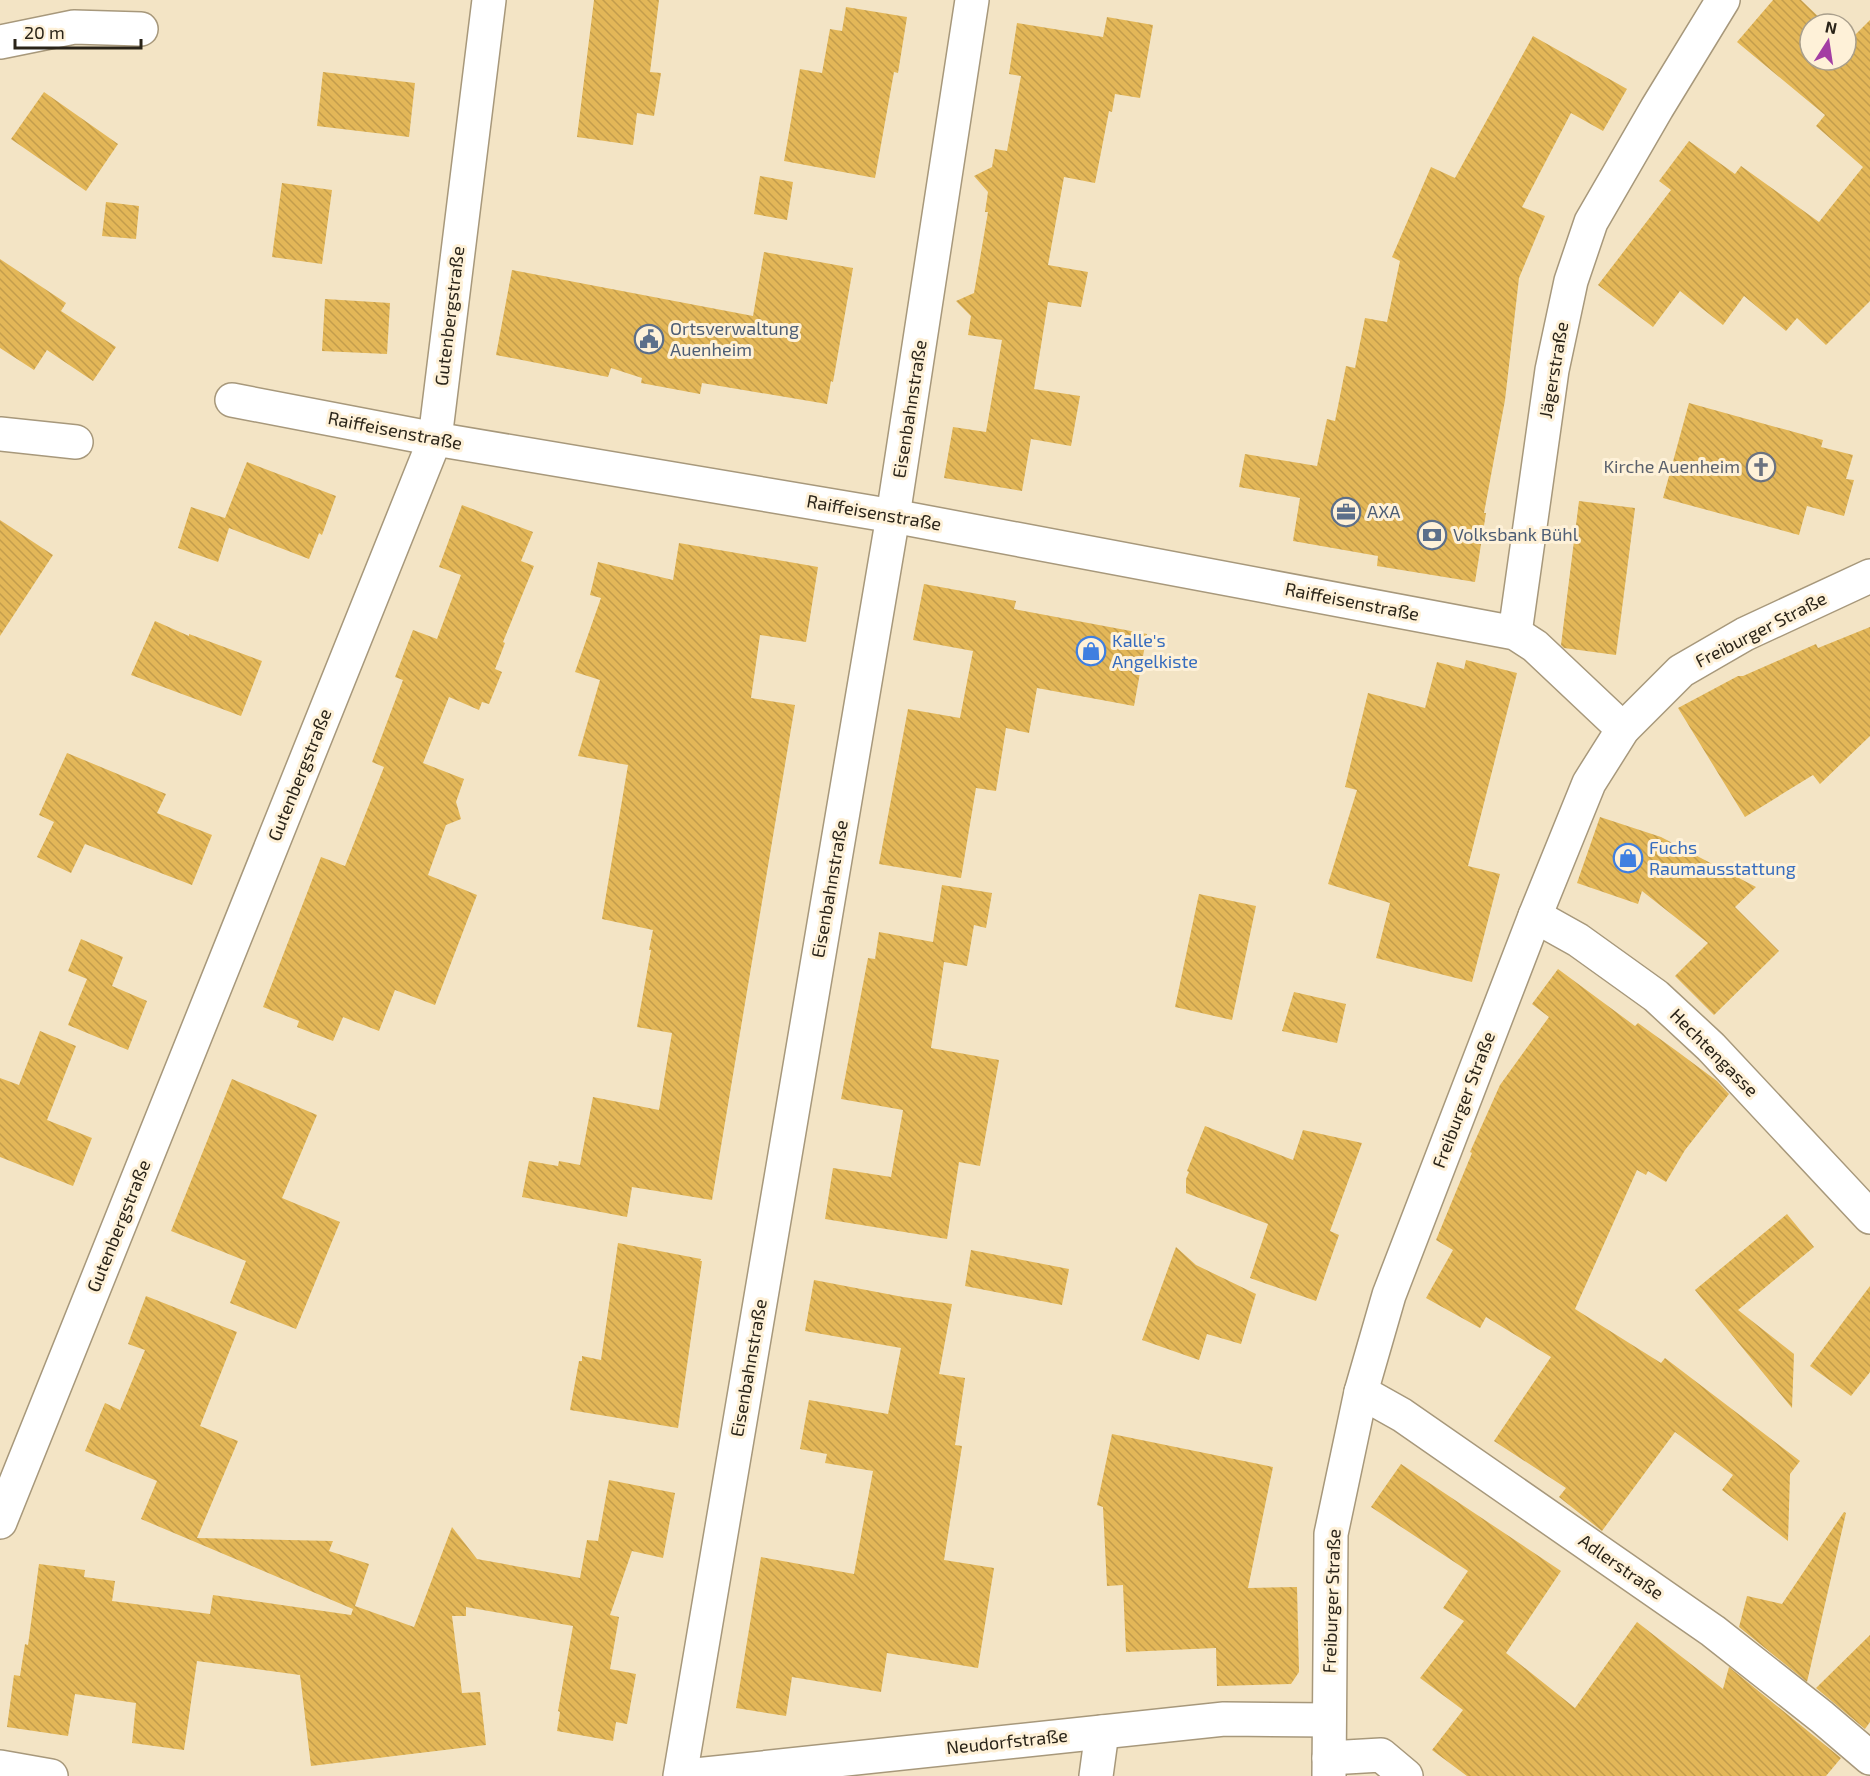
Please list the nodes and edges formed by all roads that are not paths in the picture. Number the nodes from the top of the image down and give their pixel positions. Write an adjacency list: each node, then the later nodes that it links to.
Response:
1 (489, 0): 8 (street, Gutenbergstraße)
2 (972, 0): 10 (street, Eisenbahnstraße)
3 (1724, 0): 12 (street, Jägerstraße)
4 (141, 29): 5 (street)
5 (0, 42)
6 (232, 400): 8 (street, Raiffeisenstraße)
7 (0, 434): 9 (street)
8 (435, 439): 10 (street, Raiffeisenstraße); 17 (street, Gutenbergstraße)
9 (76, 442)
10 (893, 516): 12 (street, Raiffeisenstraße); 24 (street, Eisenbahnstraße)
11 (1870, 576): 13 (street, Freiburger Straße)
12 (1515, 633): 13 (street)
13 (1623, 729): 14 (street, Freiburger Straße)
14 (1535, 916): 15 (street, Hechtengasse); 16 (street, Freiburger Straße)
15 (1870, 1217)
16 (1361, 1392): 18 (street, Freiburger Straße); 20 (street, Adlerstraße)
17 (0, 1522)
18 (1329, 1720): 19 (street, Neudorfstraße); 22 (street, Freiburger Straße)
19 (1102, 1732): 25 (street, Neudorfstraße); 26 (street)
20 (1870, 1758)
21 (0, 1767): 23 (street)
22 (1329, 1767): 27 (street)
23 (51, 1776)
24 (680, 1776)
25 (686, 1776)
26 (1096, 1776)
27 (1406, 1776)

